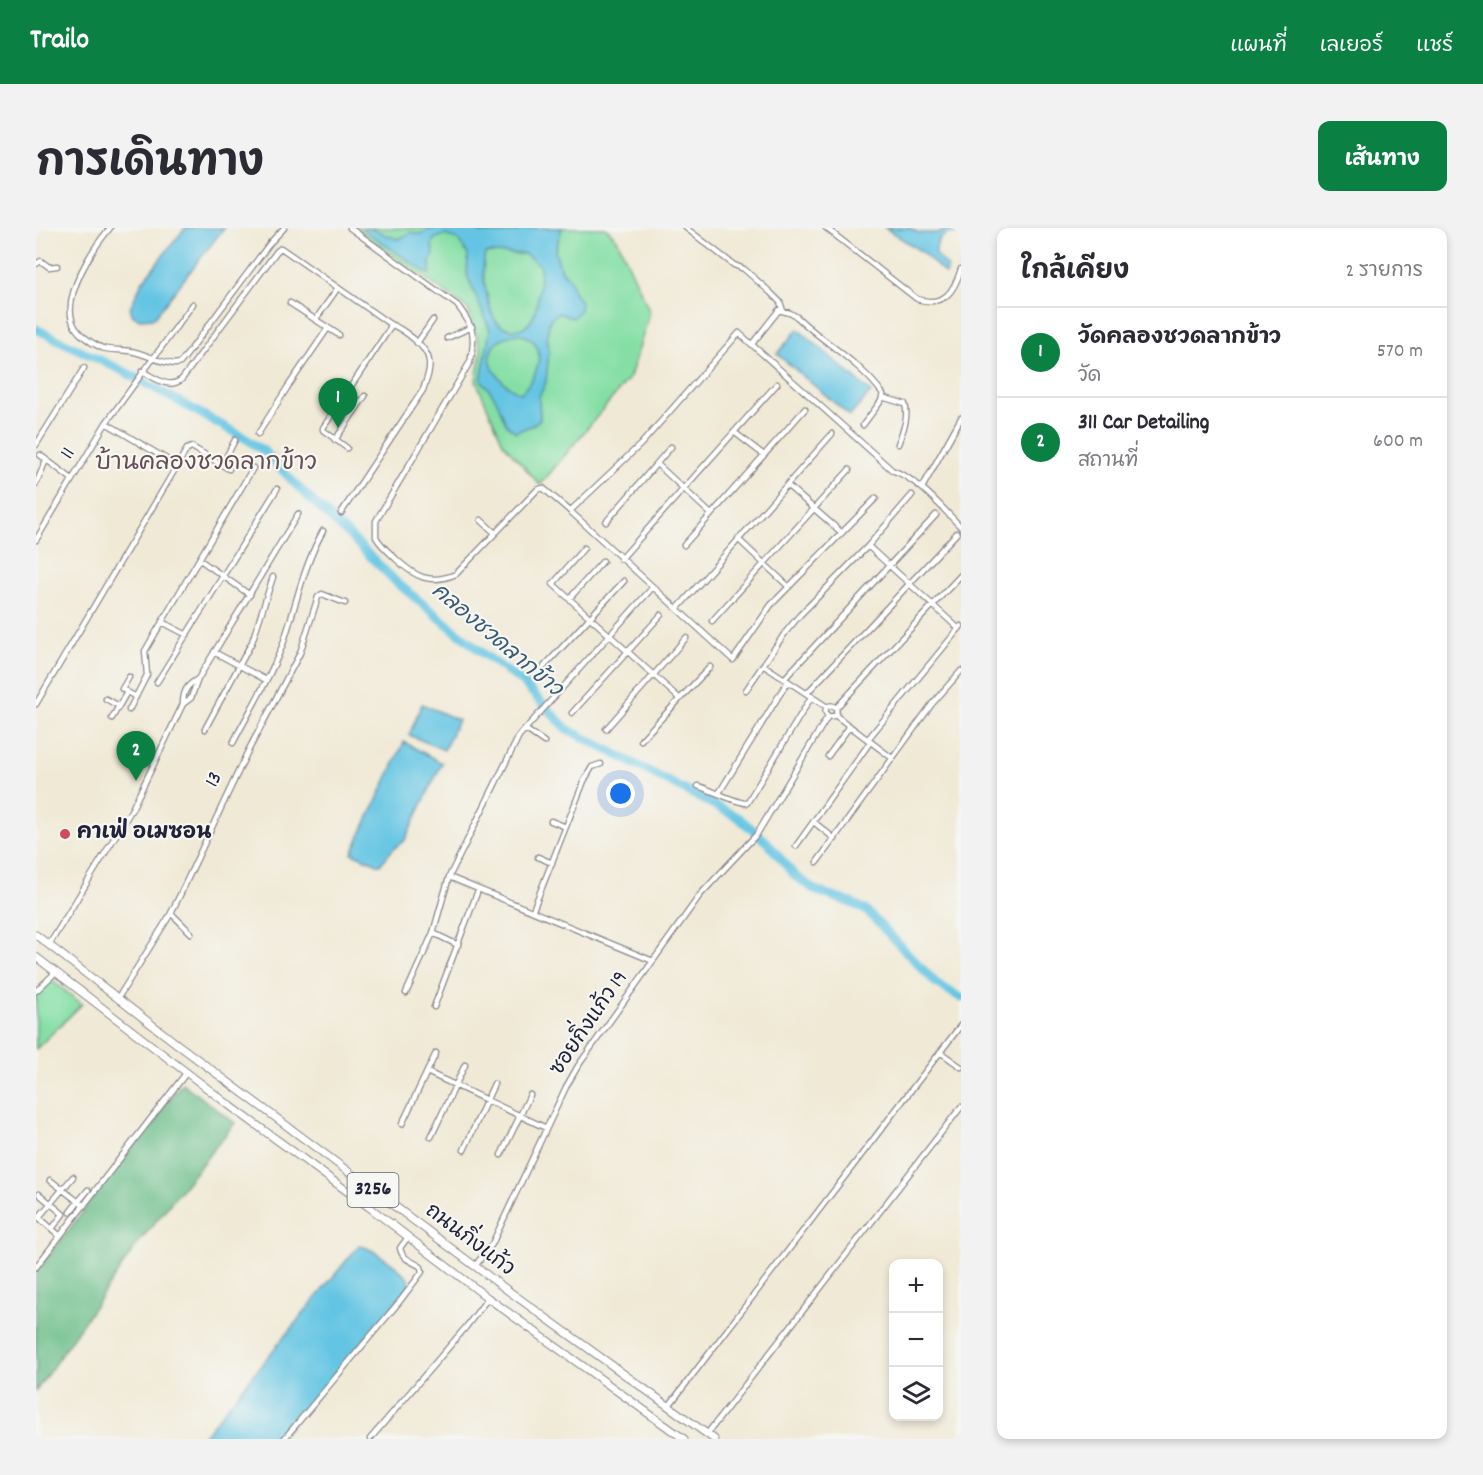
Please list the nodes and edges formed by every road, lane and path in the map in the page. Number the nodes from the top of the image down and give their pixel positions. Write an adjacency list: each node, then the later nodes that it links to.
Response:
1 (110, 228): 22 (street)
2 (284, 228): 22 (street)
3 (350, 228): 16 (street)
4 (686, 228): 12 (street)
5 (826, 228): 8 (street)
6 (36, 264): 7 (street)
7 (57, 266)
8 (961, 269)
9 (337, 289): 13 (street); 15 (street); 24 (street)
10 (290, 303): 13 (street)
11 (193, 304): 22 (street, 11)
12 (783, 310): 21 (street); 27 (street)
13 (316, 319): 17 (street)
14 (433, 320): 20 (street)
15 (390, 324): 20 (street); 36 (street)
16 (472, 327): 19 (street); 68 (street)
17 (328, 328): 18 (street); 33 (street)
18 (339, 335)
19 (447, 339)
20 (417, 343): 60 (street)
21 (752, 344): 53 (street); 59 (street)
22 (152, 358): 24 (street, 11)
23 (84, 368): 38 (street)
24 (140, 374): 30 (street, 11)
25 (777, 384): 32 (street)
26 (365, 396): 36 (street)
27 (882, 397): 31 (street); 37 (street)
28 (805, 409): 41 (street)
29 (961, 418): 53 (street)
30 (106, 423): 46 (street); 50 (street, 11)
31 (863, 425)
32 (734, 432): 41 (street); 55 (street)
33 (258, 434)
34 (832, 434): 52 (street)
35 (235, 440): 45 (street)
36 (335, 440): 40 (street)
37 (898, 444)
38 (36, 445)
39 (672, 447): 44 (street)
40 (347, 448)
41 (764, 455): 62 (street)
42 (40, 456): 43 (street)
43 (46, 460): 50 (street); 51 (street)
44 (657, 464): 55 (street); 65 (street)
45 (222, 465): 46 (street); 48 (street)
46 (178, 466): 121 (street)
47 (254, 468): 77 (street)
48 (229, 469)
49 (849, 470): 58 (street)
50 (72, 480): 72 (street, 11)
51 (36, 484)
52 (787, 485): 58 (street); 71 (street)
53 (922, 488): 66 (street)
54 (277, 489): 82 (street)
55 (683, 489): 62 (street); 76 (street)
56 (912, 495): 74 (street)
57 (876, 498): 69 (street)
58 (814, 509): 69 (street); 79 (street)
59 (570, 511): 68 (street); 76 (street)
60 (342, 513)
61 (298, 514): 88 (street)
62 (711, 514): 73 (street)
63 (936, 515): 80 (street)
64 (481, 520): 68 (street)
65 (606, 522)
66 (961, 527)
67 (323, 531): 111 (street)
68 (495, 533)
69 (842, 533): 86 (street)
70 (957, 533): 85 (street)
71 (738, 539): 79 (street); 92 (street)
72 (36, 540)
73 (684, 545)
74 (868, 546): 80 (street); 103 (street)
75 (584, 548): 89 (street)
76 (621, 559): 87 (street)
77 (200, 560): 82 (street); 96 (street)
78 (603, 561): 89 (street)
79 (764, 564): 86 (street); 95 (street)
80 (889, 565): 85 (street); 112 (street)
81 (961, 575): 91 (street)
82 (223, 576): 88 (street); 98 (street)
83 (273, 577): 104 (street)
84 (624, 581): 94 (street)
85 (909, 585): 91 (street); 116 (street)
86 (789, 587): 92 (street)
87 (653, 588): 92 (street); 99 (street)
88 (250, 595): 101 (street)
89 (568, 599): 94 (street)
90 (345, 603): 155 (street, 13)
91 (932, 605): 97 (street); 125 (street)
92 (677, 609)
93 (661, 615): 102 (street)
94 (591, 619): 99 (street); 107 (street)
95 (712, 621)
96 (162, 622): 98 (street); 118 (street)
97 (960, 629): 136 (street)
98 (187, 635): 113 (street)
99 (609, 636): 102 (street); 133 (street)
100 (686, 638): 108 (street)
101 (214, 652): 104 (street); 110 (street)
102 (628, 652): 108 (street); 127 (street)
103 (763, 665): 112 (street); 114 (street)
104 (240, 666): 111 (street); 132 (street)
105 (710, 667): 120 (street)
106 (961, 671): 140 (street)
107 (539, 672)
108 (653, 675): 120 (street); 134 (street)
109 (129, 677): 115 (street)
110 (198, 679): 122 (street); 122 (street)
111 (266, 680): 137 (street)
112 (787, 680): 116 (street); 143 (street)
113 (157, 682)
114 (746, 690)
115 (127, 692): 118 (street); 123 (street)
116 (807, 693): 117 (street)
117 (812, 696): 124 (street); 143 (street)
118 (136, 697): 126 (street)
119 (106, 699): 123 (street)
120 (680, 699): 135 (street)
121 (36, 704)
122 (183, 704): 159 (street)
123 (119, 706): 130 (street)
124 (827, 707): 125 (street); 129 (street)
125 (836, 708): 128 (street)
126 (129, 710)
127 (572, 713)
128 (835, 715): 129 (street); 131 (street)
129 (828, 716): 162 (street, ซอยกิ่งแก้ว 19)
130 (112, 718)
131 (850, 726): 136 (street); 139 (street)
132 (205, 729)
133 (525, 729): 138 (street); 152 (street)
134 (606, 729)
135 (641, 740)
136 (870, 740): 140 (street); 145 (street)
137 (233, 742)
138 (544, 742)
139 (828, 756)
140 (892, 758): 147 (street)
141 (601, 764): 146 (street)
142 (698, 786): 143 (street)
143 (719, 793)
144 (551, 821): 146 (street)
145 (815, 823): 147 (street); 148 (street)
146 (566, 827): 151 (street)
147 (835, 839): 150 (street)
148 (796, 846)
149 (538, 858): 151 (street)
150 (817, 862)
151 (552, 863): 154 (street)
152 (449, 877): 154 (street); 157 (street)
153 (477, 893): 160 (street)
154 (533, 910): 162 (street)
155 (171, 913): 156 (street); 166 (street, 13)
156 (190, 933)
157 (433, 933): 160 (street); 165 (street)
158 (36, 935): 159 (main road, ถนนกิ่งแก้ว / 3256)
159 (49, 945): 166 (main road, ถนนกิ่งแก้ว / 3256)
160 (458, 945): 167 (street)
161 (37, 959): 163 (main road, ถนนกิ่งแก้ว / 3256)
162 (653, 961): 182 (street, ซอยกิ่งแก้ว 19)
163 (56, 972): 164 (street); 173 (main road, ถนนกิ่งแก้ว / 3256)
164 (36, 991)
165 (406, 993)
166 (118, 998): 199 (main road, ถนนกิ่งแก้ว / 3256)
167 (434, 1007)
168 (961, 1025): 169 (street)
169 (940, 1052): 172 (street); 202 (street)
170 (436, 1053): 174 (street)
171 (465, 1065): 176 (street)
172 (961, 1067)
173 (187, 1072): 193 (street); 198 (main road, ถนนกิ่งแก้ว / 3256)
174 (427, 1072): 176 (street); 181 (street)
175 (494, 1084): 178 (street)
176 (455, 1086): 178 (street); 183 (street)
177 (530, 1095): 180 (street)
178 (487, 1100): 180 (street); 184 (street)
179 (961, 1107): 203 (street)
180 (520, 1116): 182 (street); 185 (street)
181 (402, 1124)
182 (546, 1128): 199 (street, ซอยกิ่งแก้ว 19)
183 (431, 1137)
184 (464, 1150)
185 (501, 1155)
186 (73, 1177): 188 (street)
187 (50, 1180): 188 (street)
188 (63, 1190): 191 (street); 192 (street)
189 (88, 1190): 191 (street)
190 (39, 1194): 192 (street)
191 (78, 1202): 193 (street); 194 (street)
192 (51, 1204): 195 (street); 196 (street)
193 (84, 1206): 197 (street)
194 (70, 1212)
195 (37, 1216): 196 (street)
196 (52, 1229): 197 (street)
197 (60, 1236): 200 (street)
198 (408, 1237): 201 (main road, ถนนกิ่งแก้ว / 3256); 204 (street)
199 (475, 1266): 202 (main road, ถนนกิ่งแก้ว / 3256)
200 (36, 1267)
201 (488, 1298): 205 (street); 206 (main road, ถนนกิ่งแก้ว / 3256)
202 (668, 1407): 203 (main road, ถนนกิ่งแก้ว / 3256)
203 (707, 1434): 207 (main road, ถนนกิ่งแก้ว / 3256)
204 (284, 1439)
205 (370, 1439)
206 (684, 1439)
207 (714, 1439)

